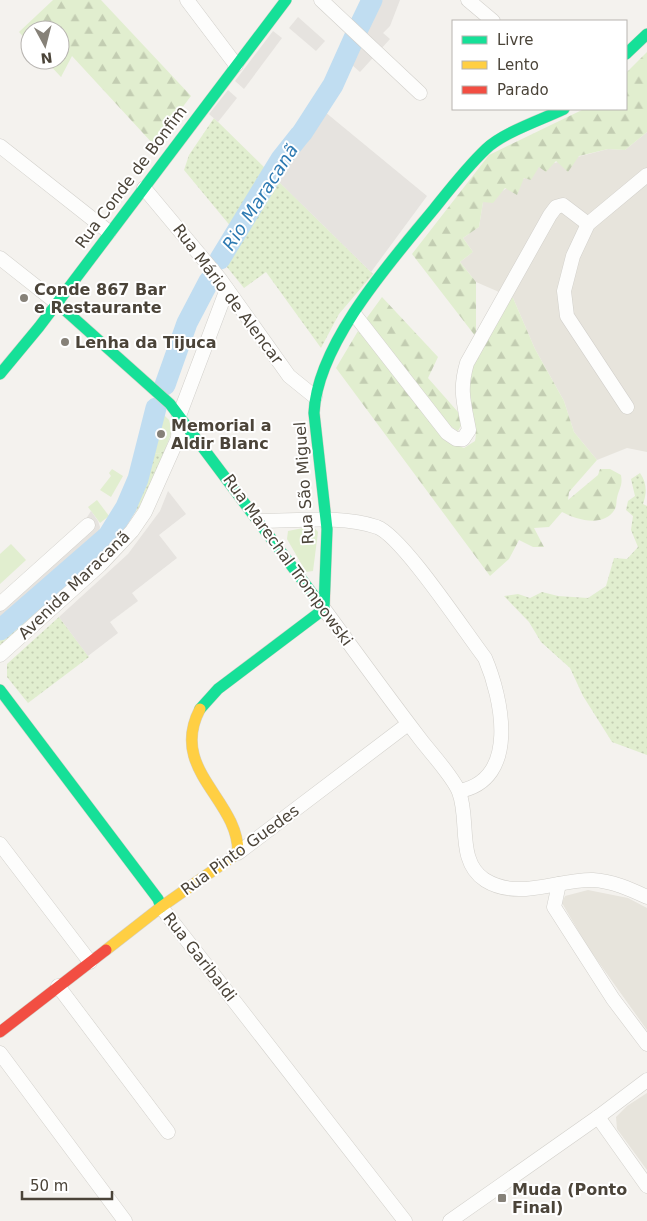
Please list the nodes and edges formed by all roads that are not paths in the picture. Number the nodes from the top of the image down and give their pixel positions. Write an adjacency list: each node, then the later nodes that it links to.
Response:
1 (187, 0): 8 (street)
2 (286, 0): 8 (street, Rua Conde de Bonfim)
3 (321, 0): 9 (street)
4 (468, 0): 5 (street)
5 (492, 20)
6 (647, 34): 7 (street)
7 (627, 53)
8 (236, 65): 13 (street, Rua Conde de Bonfim)
9 (420, 93)
10 (562, 110): 19 (street, Rua São Miguel)
11 (0, 146): 15 (street)
12 (645, 179): 14 (street)
13 (144, 188): 15 (street, Rua Conde de Bonfim); 17 (street, Rua Mário de Alencar)
14 (588, 224): 19 (street); 22 (street)
15 (109, 232): 18 (street, Rua Conde de Bonfim)
16 (0, 258): 18 (street)
17 (223, 284): 21 (street, Rua Mário de Alencar); 23 (street, Avenida Maracanã)
18 (57, 303): 20 (street, Rua Conde de Bonfim); 23 (street, Rua Marechal Trompowski)
19 (355, 316): 21 (street, Rua São Miguel)
20 (0, 374)
21 (315, 396): 24 (street, Rua São Miguel)
22 (627, 407)
23 (179, 416): 25 (street, Rua Marechal Trompowski); 29 (street, Avenida Maracanã)
24 (327, 520): 25 (street); 28 (street, Rua São Miguel); 32 (street)
25 (260, 521): 28 (street, Rua Marechal Trompowski)
26 (88, 525): 27 (street, Avenida Maracanã)
27 (0, 604)
28 (324, 609): 31 (street, Rua Marechal Trompowski); 34 (street)
29 (0, 655)
30 (0, 690): 37 (street, Rua Garibaldi)
31 (408, 724): 32 (street, Rua Marechal Trompowski); 34 (street, Rua Pinto Guedes)
32 (459, 791): 35 (street)
33 (0, 844): 38 (street)
34 (238, 853): 37 (street, Rua Pinto Guedes)
35 (559, 884): 36 (street); 41 (street)
36 (647, 897)
37 (161, 907): 38 (street, Rua Pinto Guedes); 48 (street, Rua Garibaldi)
38 (90, 962): 39 (street, Rua Pinto Guedes)
39 (58, 986): 40 (street, Rua Pinto Guedes); 45 (street)
40 (0, 1032)
41 (647, 1044)
42 (0, 1054): 47 (street)
43 (647, 1080): 44 (street)
44 (598, 1117): 46 (street); 49 (street)
45 (168, 1132)
46 (647, 1186)
47 (125, 1221)
48 (405, 1221)
49 (450, 1221)

